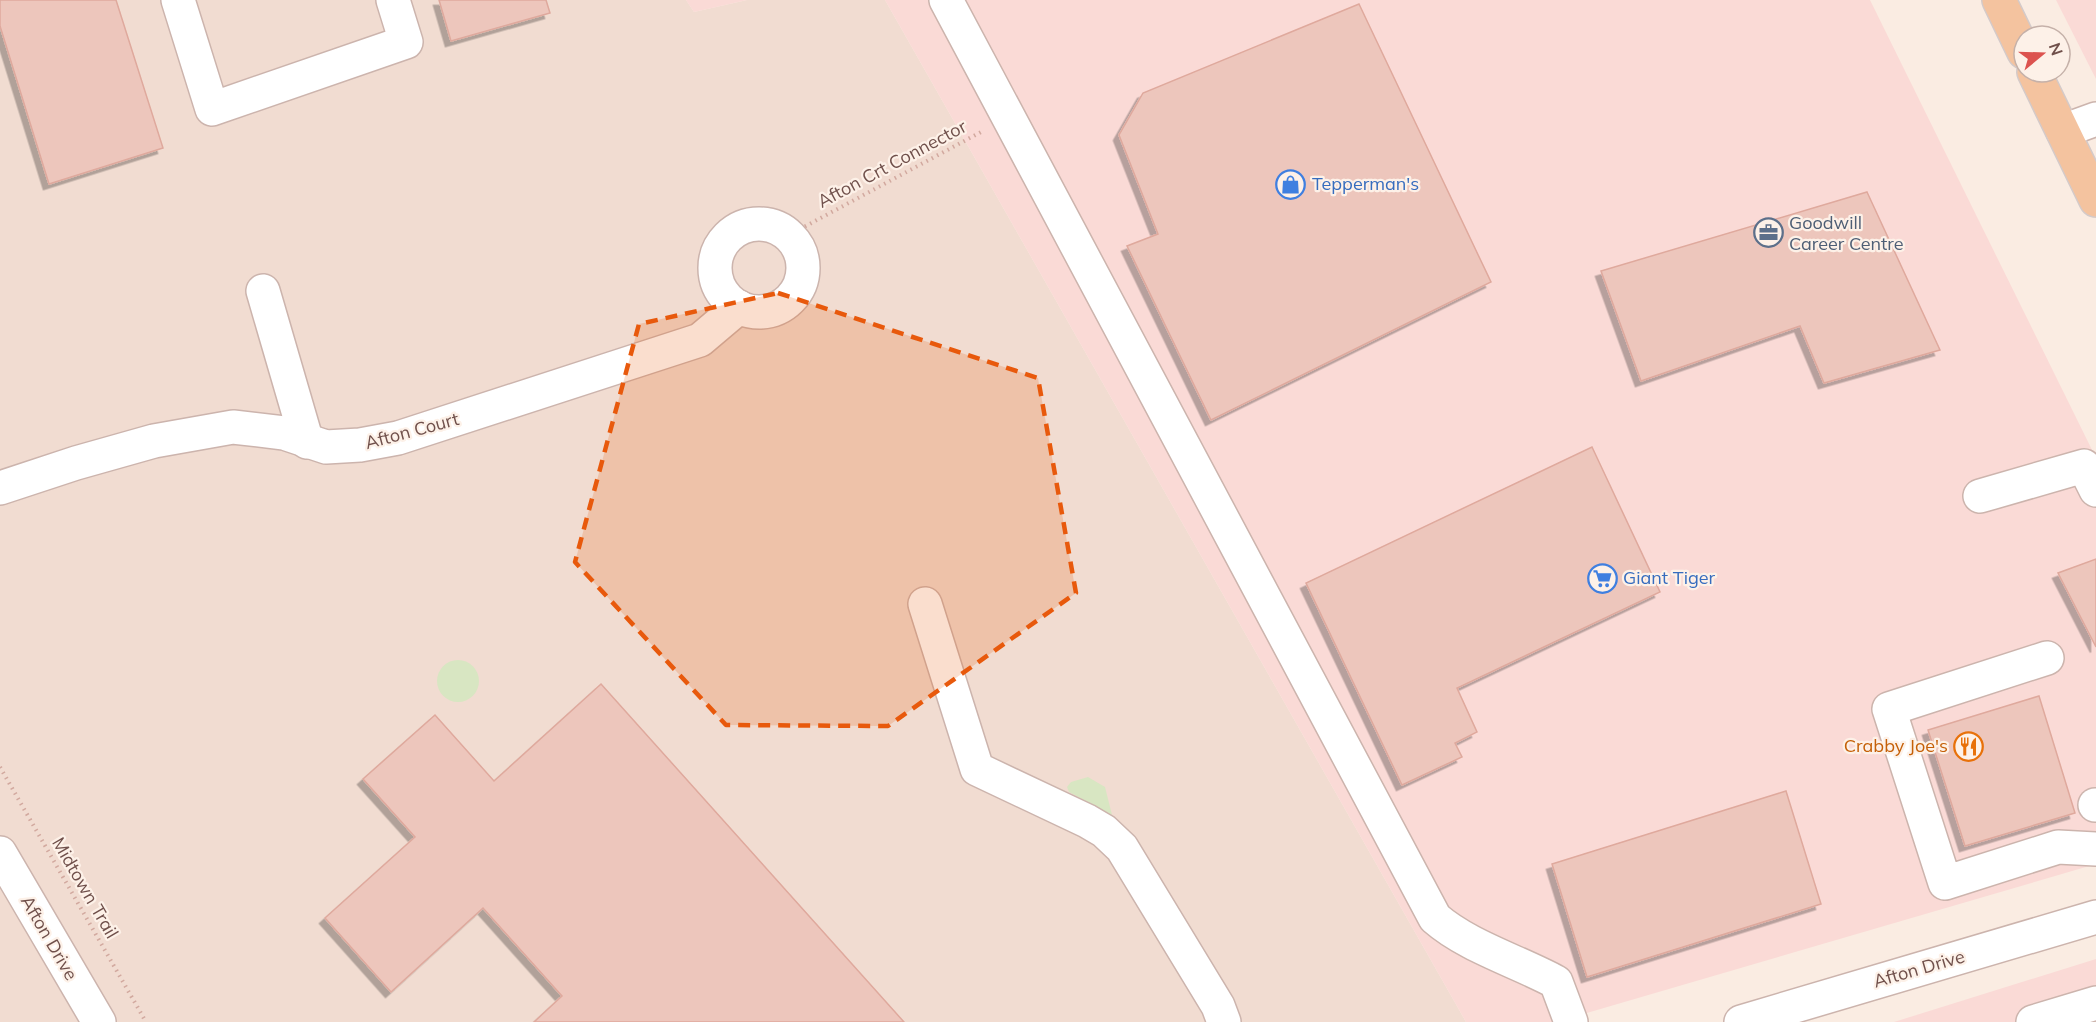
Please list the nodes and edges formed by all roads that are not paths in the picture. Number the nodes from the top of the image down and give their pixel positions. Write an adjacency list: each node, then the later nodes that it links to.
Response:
1 (178, 0): 2 (street)
2 (393, 0)
3 (945, 0): 24 (street)
4 (1999, 0): 5 (main road)
5 (2012, 27)
6 (2040, 84): 8 (main road)
7 (2096, 119): 8 (street)
8 (2063, 131): 9 (main road)
9 (2096, 200)
10 (263, 291): 12 (street)
11 (739, 307): 11 (street); 12 (street, Afton Court)
12 (307, 442): 14 (street, Afton Court)
13 (2090, 478): 15 (street)
14 (0, 488)
15 (1980, 496)
16 (926, 604): 23 (street)
17 (2047, 658): 18 (street)
18 (2096, 849)
19 (0, 853): 22 (street, Afton Drive)
20 (2096, 917): 25 (street, Afton Drive)
21 (2096, 1003): 26 (street)
22 (99, 1022)
23 (1224, 1022)
24 (1571, 1022)
25 (1741, 1022)
26 (2033, 1022)

